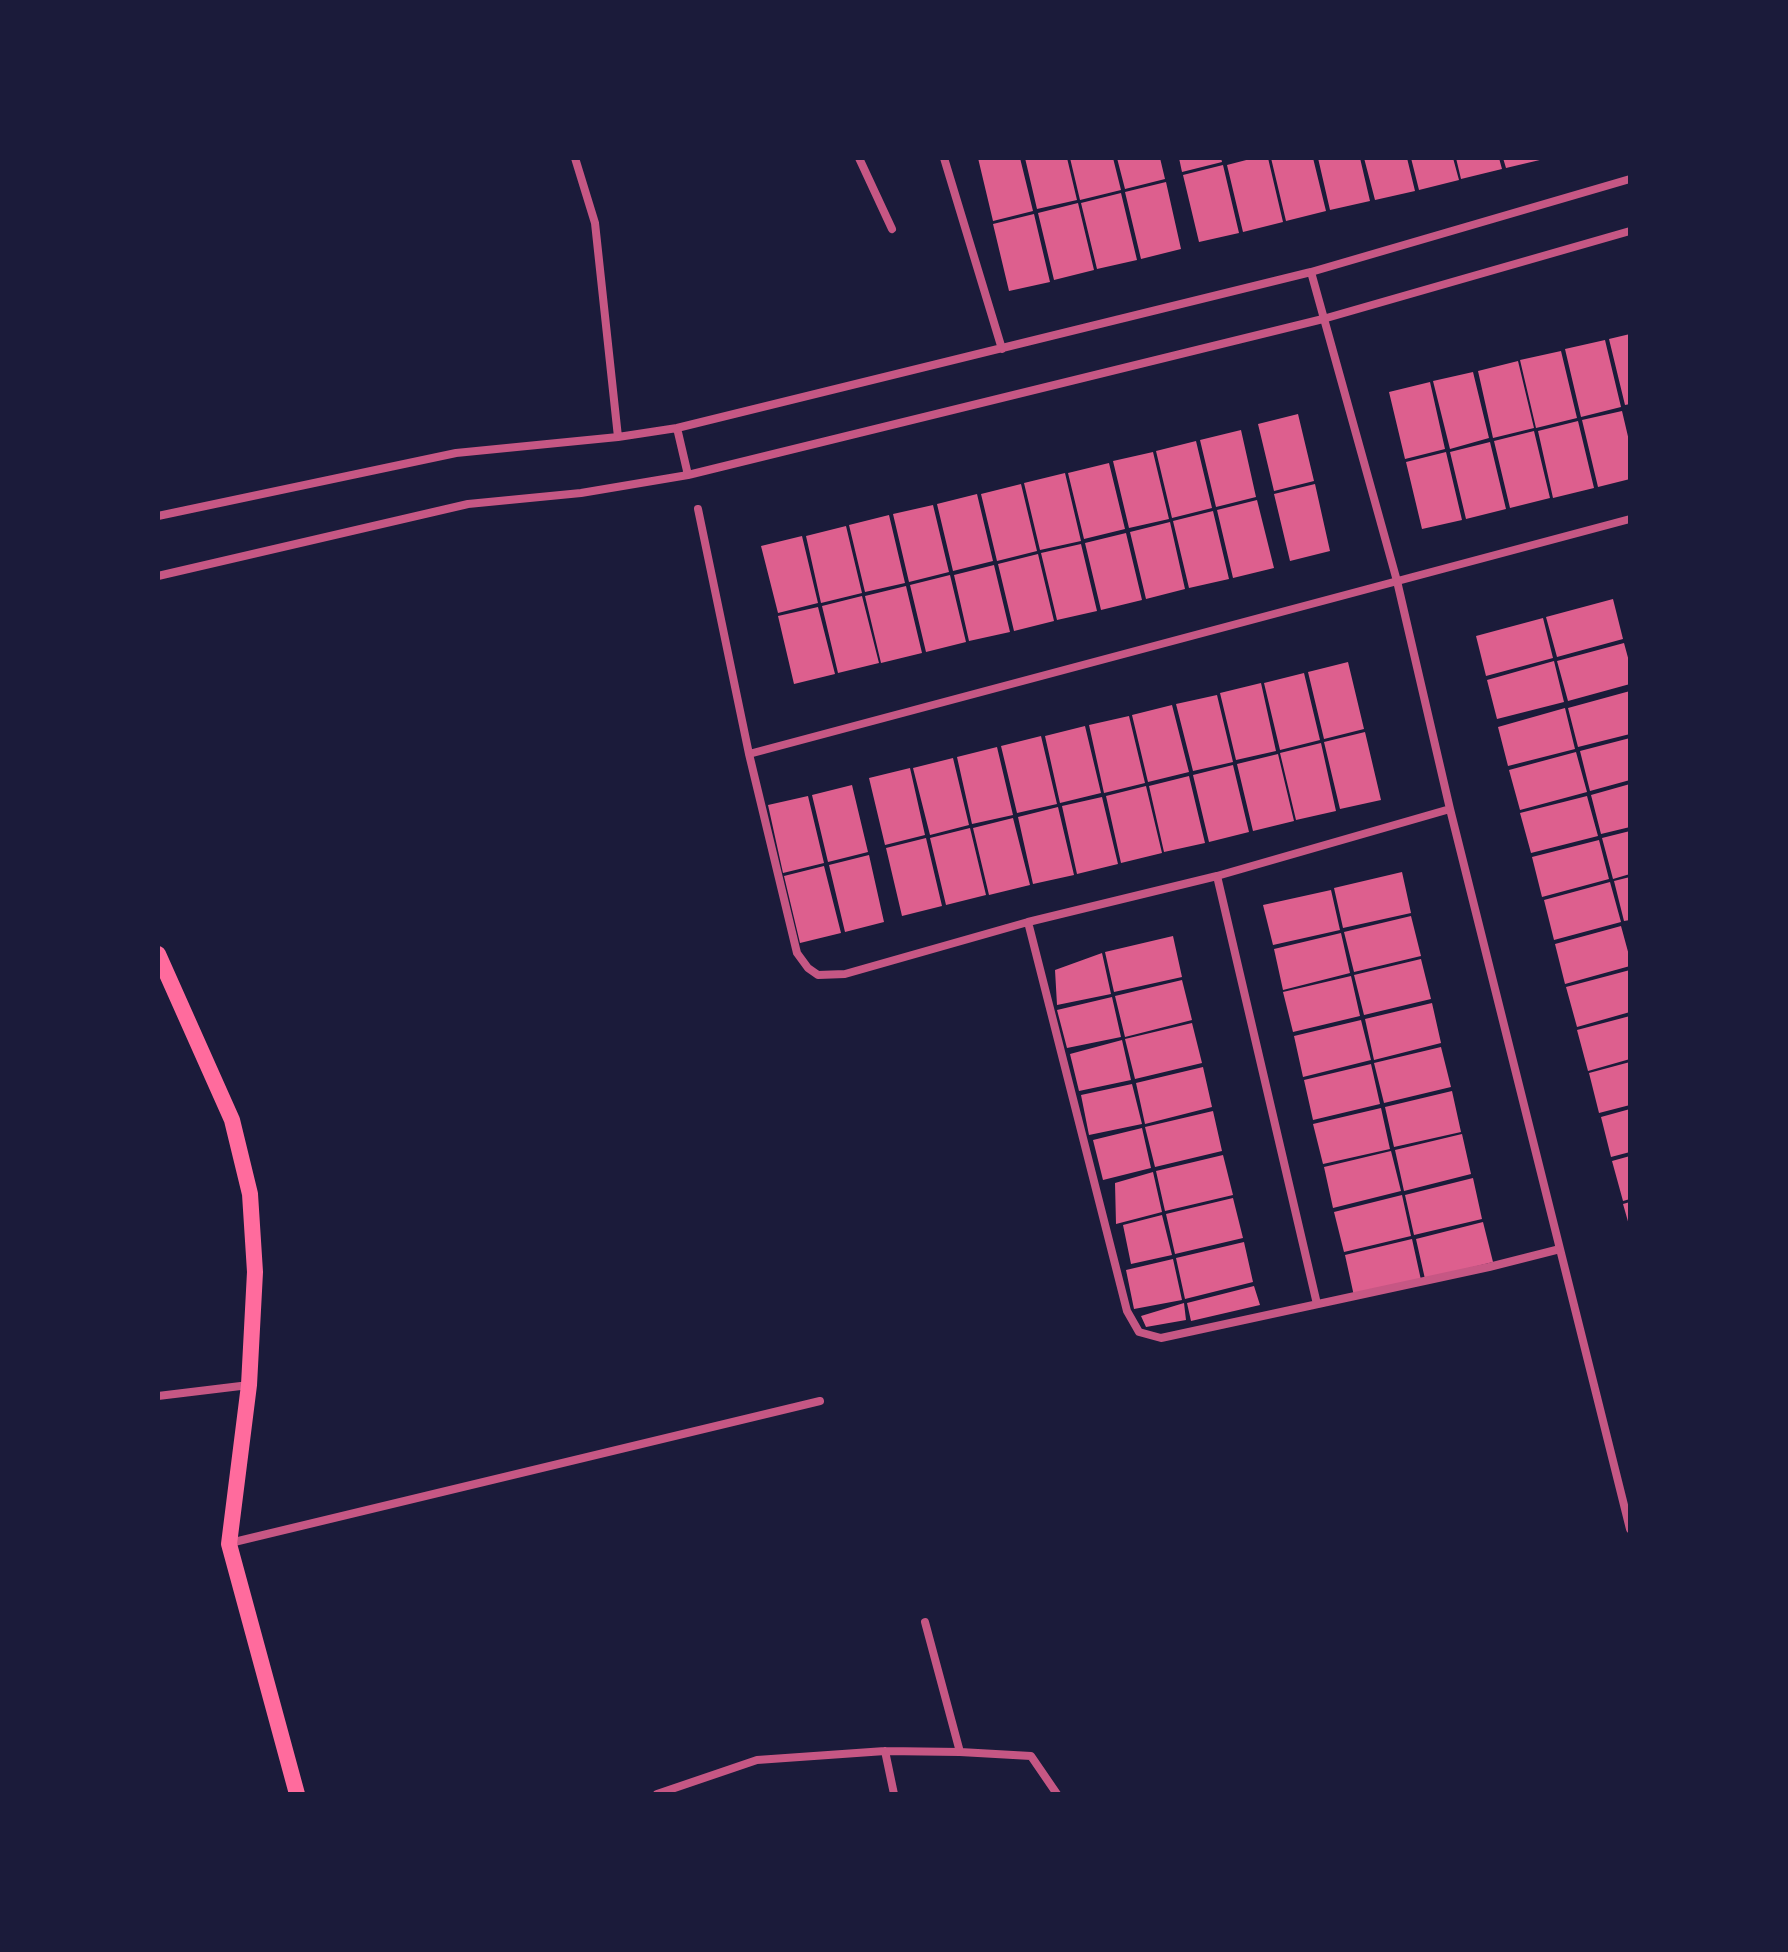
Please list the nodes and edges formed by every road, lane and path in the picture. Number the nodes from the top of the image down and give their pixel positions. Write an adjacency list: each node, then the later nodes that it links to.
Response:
1 (575, 158): 11 (street)
2 (859, 158): 5 (street)
3 (944, 158): 9 (street)
4 (1630, 179): 7 (street)
5 (892, 229)
6 (1630, 231): 8 (street)
7 (1311, 272): 8 (street); 9 (street)
8 (1323, 319): 12 (street); 17 (street)
9 (1002, 349): 10 (street)
10 (677, 428): 11 (street); 12 (street)
11 (618, 437): 14 (street)
12 (688, 475): 16 (street)
13 (698, 509): 18 (street)
14 (158, 516)
15 (1630, 519): 17 (street)
16 (158, 576)
17 (1397, 581): 18 (street); 19 (street)
18 (749, 754): 21 (street)
19 (1450, 809): 20 (street); 23 (street)
20 (1217, 876): 21 (street); 24 (street)
21 (1028, 922): 24 (street)
22 (158, 954): 25 (main road)
23 (1560, 1249): 24 (street); 28 (street)
24 (1317, 1304)
25 (249, 1385): 26 (street); 29 (main road)
26 (158, 1396)
27 (820, 1401): 29 (street)
28 (1629, 1523)
29 (229, 1544): 33 (main road)
30 (925, 1622): 32 (street)
31 (885, 1751): 32 (street); 34 (street); 35 (street)
32 (960, 1752): 36 (street)
33 (297, 1794)
34 (657, 1794)
35 (894, 1794)
36 (1057, 1794)

